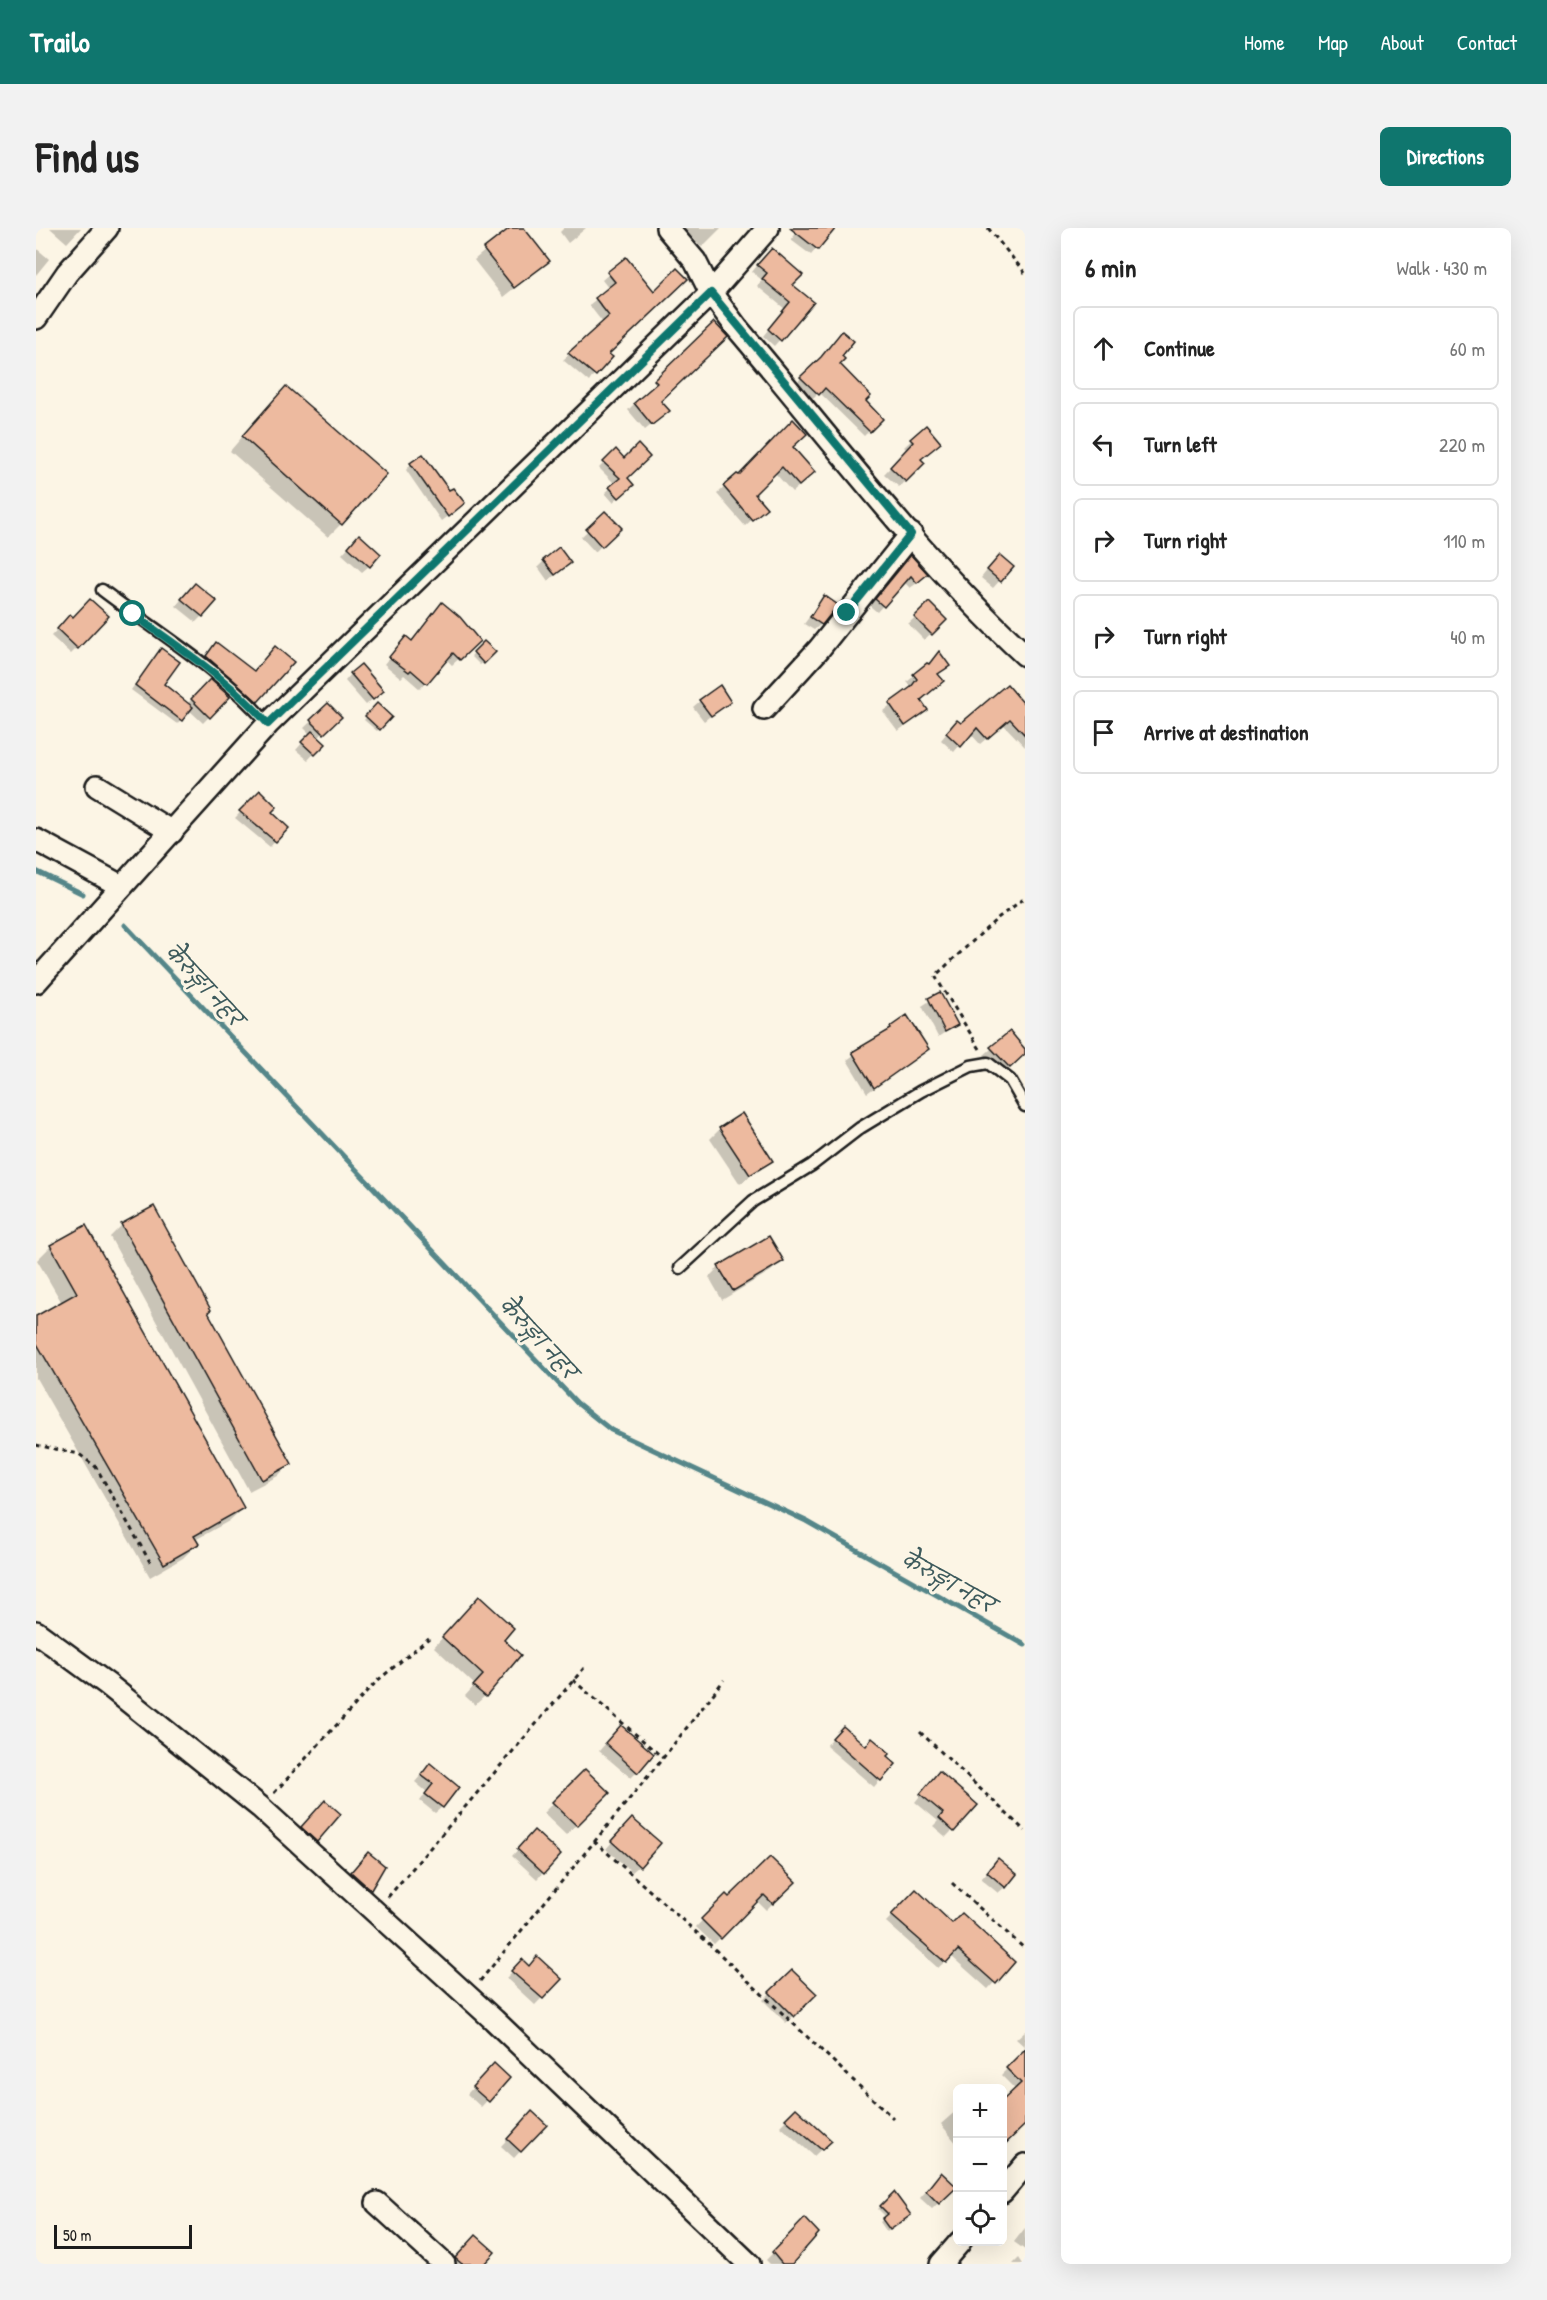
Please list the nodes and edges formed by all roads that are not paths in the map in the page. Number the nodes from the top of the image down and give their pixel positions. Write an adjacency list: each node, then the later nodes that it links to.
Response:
1 (107, 228): 5 (street)
2 (667, 228): 4 (street)
3 (768, 228): 4 (street)
4 (711, 293): 6 (street); 10 (street)
5 (36, 318)
6 (911, 534): 8 (street); 9 (street)
7 (102, 590): 10 (lane)
8 (1025, 655)
9 (764, 709)
10 (268, 724): 12 (street)
11 (97, 786): 12 (street)
12 (172, 832): 14 (street)
13 (36, 840): 14 (street)
14 (121, 886): 15 (street)
15 (36, 982)
16 (1025, 1106): 17 (lane)
17 (680, 1268)
18 (36, 1632): 24 (street)
19 (1025, 2165): 20 (street)
20 (1007, 2186)
21 (377, 2203): 23 (street)
22 (956, 2246): 25 (street)
23 (444, 2264)
24 (749, 2264)
25 (941, 2264)

